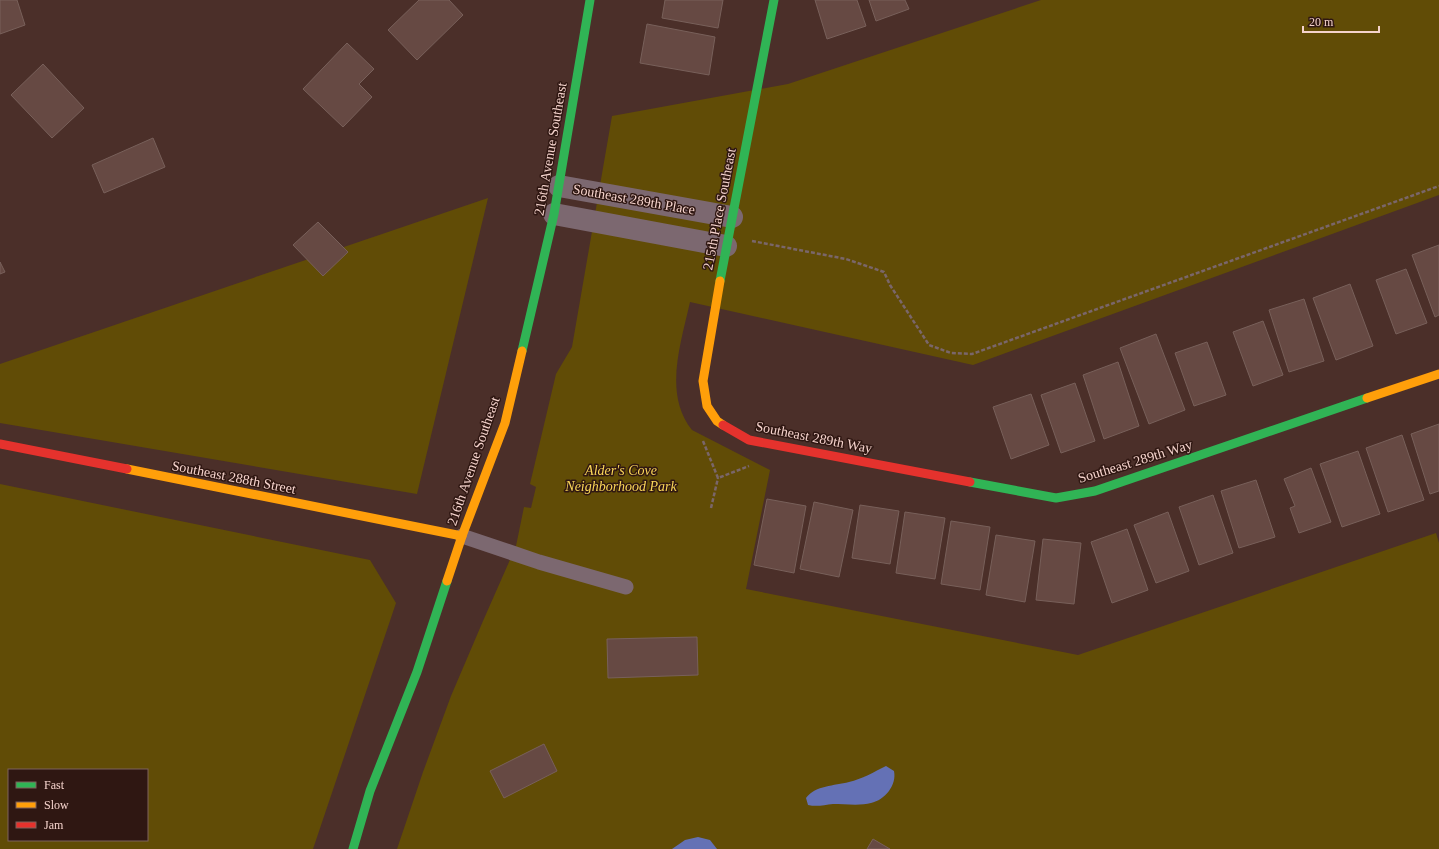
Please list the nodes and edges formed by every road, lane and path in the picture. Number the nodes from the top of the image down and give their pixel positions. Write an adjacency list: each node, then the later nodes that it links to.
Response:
1 (590, 0): 3 (street, 216th Avenue Southeast)
2 (774, 0): 6 (street, 215th Place Southeast)
3 (559, 186): 5 (street, 216th Avenue Southeast); 6 (street, Southeast 289th Place)
4 (1439, 186): 6 (path)
5 (554, 214): 6 (street, Southeast 289th Place); 12 (street, 216th Avenue Southeast)
6 (728, 233): 8 (street, 215th Place Southeast)
7 (1439, 374): 8 (street, Southeast 289th Way)
8 (717, 421)
9 (0, 444): 12 (street, Southeast 288th Street)
10 (718, 478): 11 (path)
11 (711, 508)
12 (462, 536): 13 (lane); 14 (street, 216th Avenue Southeast)
13 (626, 587)
14 (353, 849)

